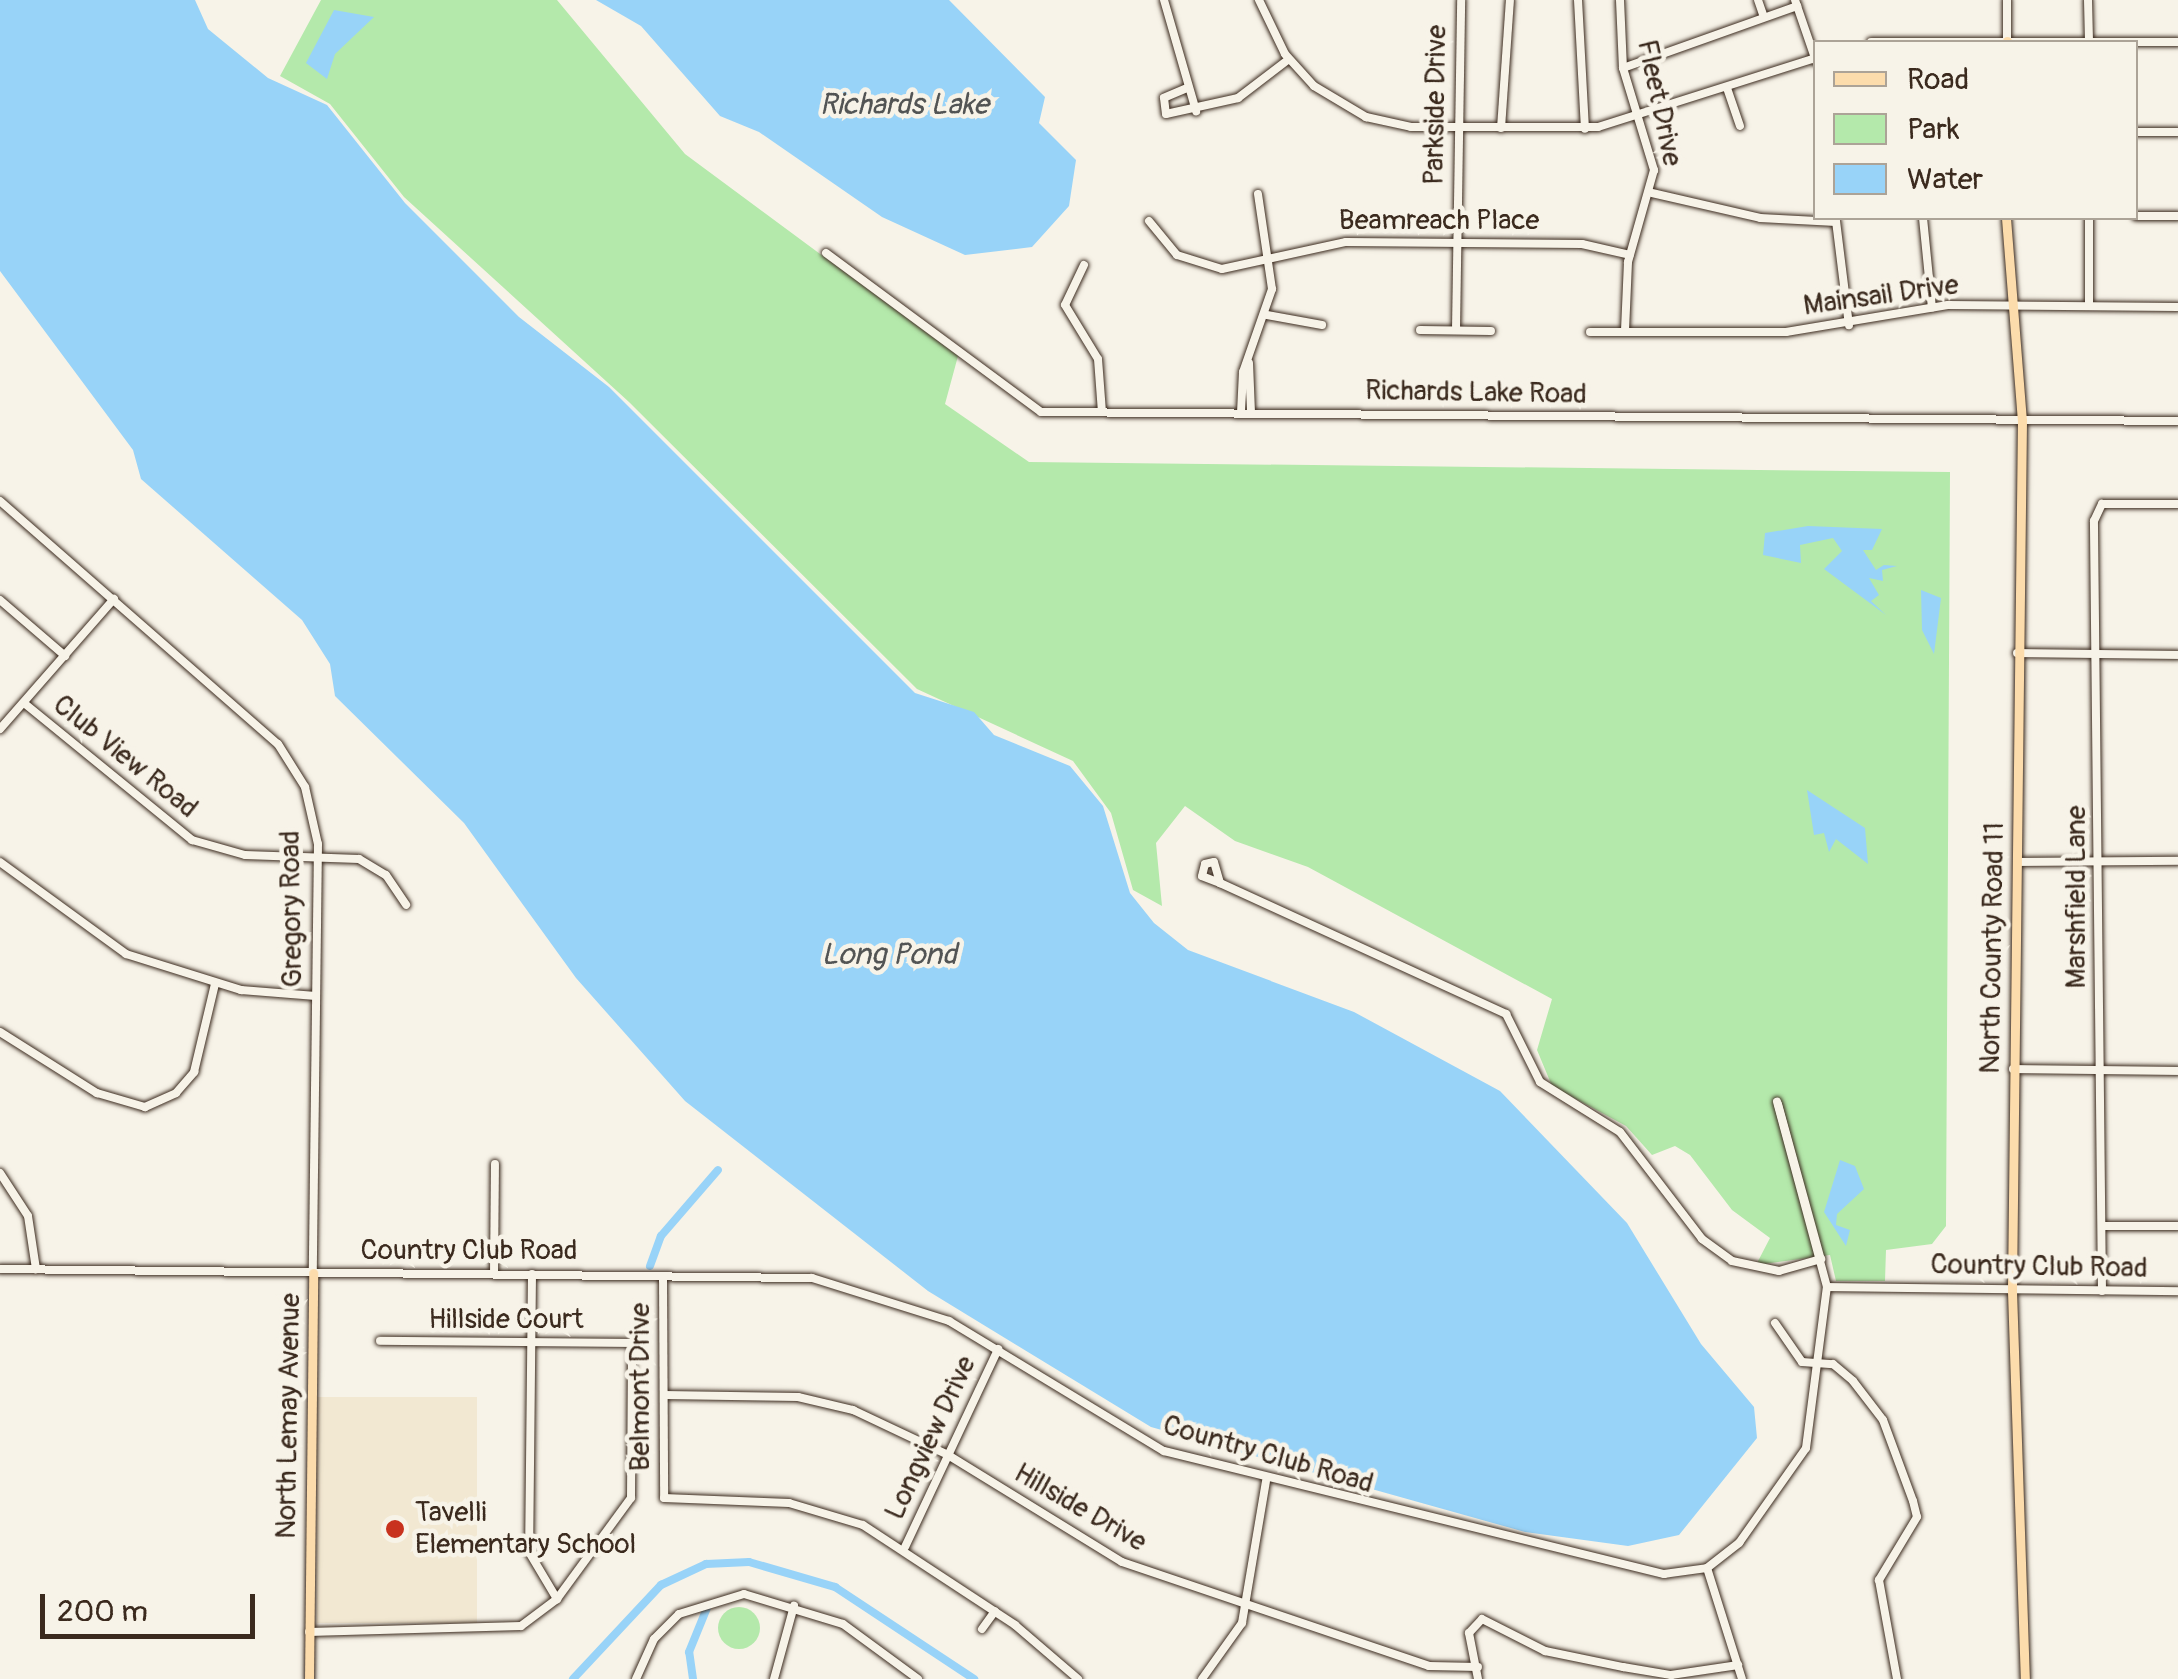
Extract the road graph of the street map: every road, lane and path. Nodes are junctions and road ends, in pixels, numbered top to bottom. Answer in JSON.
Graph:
{"nodes":[{"id":1,"x":1164,"y":0,"type":"edge"},
{"id":2,"x":1259,"y":0,"type":"edge"},
{"id":3,"x":1461,"y":0,"type":"edge"},
{"id":4,"x":1510,"y":0,"type":"edge"},
{"id":5,"x":1578,"y":0,"type":"edge"},
{"id":6,"x":1620,"y":0,"type":"edge"},
{"id":7,"x":1758,"y":0,"type":"edge"},
{"id":8,"x":2008,"y":0,"type":"edge"},
{"id":9,"x":2088,"y":0,"type":"edge"},
{"id":10,"x":1796,"y":3,"type":"edge"},
{"id":11,"x":1764,"y":18,"type":"junction"},
{"id":12,"x":2006,"y":40,"type":"edge"},
{"id":13,"x":2088,"y":40,"type":"edge"},
{"id":14,"x":2138,"y":42,"type":"edge"},
{"id":15,"x":2178,"y":42,"type":"edge"},
{"id":16,"x":1813,"y":53,"type":"edge"},
{"id":17,"x":1289,"y":59,"type":"junction"},
{"id":18,"x":1813,"y":60,"type":"edge"},
{"id":19,"x":1623,"y":68,"type":"junction"},
{"id":20,"x":1187,"y":88,"type":"junction"},
{"id":21,"x":1727,"y":88,"type":"junction"},
{"id":22,"x":1196,"y":110,"type":"junction"},
{"id":23,"x":1639,"y":118,"type":"junction"},
{"id":24,"x":1740,"y":126,"type":"dead end"},
{"id":25,"x":1458,"y":128,"type":"junction"},
{"id":26,"x":1501,"y":128,"type":"junction"},
{"id":27,"x":1585,"y":128,"type":"junction"},
{"id":28,"x":2138,"y":132,"type":"edge"},
{"id":29,"x":2178,"y":132,"type":"edge"},
{"id":30,"x":1652,"y":193,"type":"junction"},
{"id":31,"x":1258,"y":194,"type":"dead end"},
{"id":32,"x":2138,"y":216,"type":"edge"},
{"id":33,"x":2178,"y":216,"type":"edge"},
{"id":34,"x":1813,"y":219,"type":"edge"},
{"id":35,"x":1836,"y":220,"type":"edge"},
{"id":36,"x":1923,"y":220,"type":"edge"},
{"id":37,"x":2006,"y":220,"type":"edge"},
{"id":38,"x":2089,"y":220,"type":"edge"},
{"id":39,"x":1149,"y":221,"type":"dead end"},
{"id":40,"x":1456,"y":242,"type":"junction"},
{"id":41,"x":826,"y":253,"type":"dead end"},
{"id":42,"x":1630,"y":255,"type":"junction"},
{"id":43,"x":1268,"y":259,"type":"junction"},
{"id":44,"x":1084,"y":264,"type":"dead end"},
{"id":45,"x":2089,"y":304,"type":"junction"},
{"id":46,"x":2015,"y":305,"type":"junction"},
{"id":47,"x":2178,"y":307,"type":"edge"},
{"id":48,"x":1932,"y":308,"type":"junction"},
{"id":49,"x":1267,"y":315,"type":"junction"},
{"id":50,"x":1322,"y":324,"type":"dead end"},
{"id":51,"x":1848,"y":325,"type":"junction"},
{"id":52,"x":1420,"y":330,"type":"dead end"},
{"id":53,"x":1456,"y":330,"type":"junction"},
{"id":54,"x":1491,"y":330,"type":"dead end"},
{"id":55,"x":1590,"y":332,"type":"dead end"},
{"id":56,"x":1625,"y":332,"type":"junction"},
{"id":57,"x":1102,"y":412,"type":"junction"},
{"id":58,"x":1246,"y":413,"type":"junction"},
{"id":59,"x":2022,"y":420,"type":"junction"},
{"id":60,"x":2178,"y":420,"type":"edge"},
{"id":61,"x":0,"y":501,"type":"edge"},
{"id":62,"x":2178,"y":504,"type":"edge"},
{"id":63,"x":114,"y":599,"type":"junction"},
{"id":64,"x":0,"y":600,"type":"edge"},
{"id":65,"x":2017,"y":653,"type":"junction"},
{"id":66,"x":2096,"y":654,"type":"junction"},
{"id":67,"x":2178,"y":654,"type":"edge"},
{"id":68,"x":65,"y":656,"type":"junction"},
{"id":69,"x":24,"y":703,"type":"junction"},
{"id":70,"x":0,"y":729,"type":"edge"},
{"id":71,"x":318,"y":856,"type":"junction"},
{"id":72,"x":2178,"y":861,"type":"edge"},
{"id":73,"x":2018,"y":862,"type":"junction"},
{"id":74,"x":2100,"y":862,"type":"junction"},
{"id":75,"x":1,"y":866,"type":"edge"},
{"id":76,"x":1220,"y":883,"type":"dead end"},
{"id":77,"x":406,"y":906,"type":"dead end"},
{"id":78,"x":215,"y":984,"type":"junction"},
{"id":79,"x":316,"y":996,"type":"junction"},
{"id":80,"x":0,"y":1032,"type":"edge"},
{"id":81,"x":2014,"y":1070,"type":"junction"},
{"id":82,"x":2178,"y":1071,"type":"edge"},
{"id":83,"x":2099,"y":1072,"type":"junction"},
{"id":84,"x":1778,"y":1103,"type":"dead end"},
{"id":85,"x":495,"y":1164,"type":"dead end"},
{"id":86,"x":0,"y":1173,"type":"edge"},
{"id":87,"x":2102,"y":1226,"type":"junction"},
{"id":88,"x":2178,"y":1226,"type":"edge"},
{"id":89,"x":1820,"y":1258,"type":"junction"},
{"id":90,"x":0,"y":1268,"type":"edge"},
{"id":91,"x":36,"y":1269,"type":"junction"},
{"id":92,"x":313,"y":1273,"type":"junction"},
{"id":93,"x":494,"y":1274,"type":"junction"},
{"id":94,"x":532,"y":1274,"type":"junction"},
{"id":95,"x":663,"y":1276,"type":"junction"},
{"id":96,"x":1827,"y":1287,"type":"junction"},
{"id":97,"x":2012,"y":1290,"type":"junction"},
{"id":98,"x":2102,"y":1291,"type":"junction"},
{"id":99,"x":2178,"y":1292,"type":"edge"},
{"id":100,"x":1774,"y":1323,"type":"dead end"},
{"id":101,"x":380,"y":1341,"type":"dead end"},
{"id":102,"x":532,"y":1342,"type":"junction"},
{"id":103,"x":998,"y":1348,"type":"junction"},
{"id":104,"x":1819,"y":1364,"type":"junction"},
{"id":105,"x":664,"y":1395,"type":"junction"},
{"id":106,"x":948,"y":1455,"type":"junction"},
{"id":107,"x":1266,"y":1481,"type":"junction"},
{"id":108,"x":905,"y":1547,"type":"junction"},
{"id":109,"x":1707,"y":1568,"type":"junction"},
{"id":110,"x":557,"y":1599,"type":"junction"},
{"id":111,"x":794,"y":1606,"type":"junction"},
{"id":112,"x":1247,"y":1606,"type":"junction"},
{"id":113,"x":995,"y":1611,"type":"junction"},
{"id":114,"x":982,"y":1629,"type":"dead end"},
{"id":115,"x":309,"y":1632,"type":"junction"},
{"id":116,"x":1738,"y":1665,"type":"junction"},
{"id":117,"x":1478,"y":1667,"type":"junction"},
{"id":118,"x":1208,"y":1677,"type":"edge"},
{"id":119,"x":309,"y":1679,"type":"edge"},
{"id":120,"x":636,"y":1679,"type":"edge"},
{"id":121,"x":774,"y":1679,"type":"edge"},
{"id":122,"x":918,"y":1679,"type":"edge"},
{"id":123,"x":1078,"y":1679,"type":"edge"},
{"id":124,"x":1478,"y":1679,"type":"edge"},
{"id":125,"x":1742,"y":1679,"type":"edge"},
{"id":126,"x":1897,"y":1679,"type":"edge"},
{"id":127,"x":2025,"y":1679,"type":"edge"}],
"edges":[{"from":1,"to":20,"type":"street"},
{"from":2,"to":17,"type":"street"},
{"from":3,"to":25,"type":"street","name":"Parkside Drive"},
{"from":4,"to":26,"type":"street"},
{"from":5,"to":27,"type":"street"},
{"from":6,"to":19,"type":"street","name":"Fleet Drive"},
{"from":7,"to":11,"type":"street"},
{"from":8,"to":12,"type":"street"},
{"from":9,"to":13,"type":"street"},
{"from":10,"to":11,"type":"street"},
{"from":10,"to":16,"type":"street"},
{"from":11,"to":19,"type":"street"},
{"from":14,"to":15,"type":"street"},
{"from":17,"to":22,"type":"street"},
{"from":17,"to":25,"type":"street"},
{"from":18,"to":21,"type":"street"},
{"from":19,"to":23,"type":"street","name":"Fleet Drive"},
{"from":20,"to":22,"type":"street"},
{"from":20,"to":22,"type":"street"},
{"from":21,"to":23,"type":"street"},
{"from":21,"to":24,"type":"street"},
{"from":23,"to":27,"type":"street"},
{"from":23,"to":30,"type":"street","name":"Fleet Drive"},
{"from":25,"to":26,"type":"street"},
{"from":25,"to":40,"type":"street","name":"Parkside Drive"},
{"from":26,"to":27,"type":"street"},
{"from":28,"to":29,"type":"street"},
{"from":30,"to":34,"type":"street"},
{"from":30,"to":42,"type":"street","name":"Fleet Drive"},
{"from":31,"to":43,"type":"street"},
{"from":32,"to":33,"type":"street"},
{"from":35,"to":51,"type":"street"},
{"from":36,"to":48,"type":"street"},
{"from":37,"to":46,"type":"main road","name":"North County Road 11"},
{"from":38,"to":45,"type":"street"},
{"from":39,"to":43,"type":"street","name":"Beamreach Place"},
{"from":40,"to":42,"type":"street","name":"Beamreach Place"},
{"from":40,"to":43,"type":"street","name":"Beamreach Place"},
{"from":40,"to":53,"type":"street","name":"Parkside Drive"},
{"from":41,"to":57,"type":"street","name":"Richards Lake Road"},
{"from":42,"to":56,"type":"street","name":"Fleet Drive"},
{"from":43,"to":49,"type":"street"},
{"from":44,"to":57,"type":"street"},
{"from":45,"to":46,"type":"street","name":"Mainsail Drive"},
{"from":45,"to":47,"type":"street","name":"Mainsail Drive"},
{"from":46,"to":48,"type":"street","name":"Mainsail Drive"},
{"from":46,"to":59,"type":"main road","name":"North County Road 11"},
{"from":48,"to":51,"type":"street","name":"Mainsail Drive"},
{"from":49,"to":50,"type":"street"},
{"from":49,"to":58,"type":"street"},
{"from":51,"to":56,"type":"street","name":"Mainsail Drive"},
{"from":52,"to":53,"type":"street"},
{"from":53,"to":54,"type":"street"},
{"from":55,"to":56,"type":"street","name":"Mainsail Drive"},
{"from":57,"to":58,"type":"street","name":"Richards Lake Road"},
{"from":58,"to":59,"type":"street","name":"Richards Lake Road"},
{"from":59,"to":60,"type":"street","name":"Richards Lake Road"},
{"from":59,"to":65,"type":"main road","name":"North County Road 11"},
{"from":61,"to":63,"type":"street","name":"Gregory Road"},
{"from":62,"to":66,"type":"street","name":"Marshfield Lane"},
{"from":63,"to":68,"type":"street"},
{"from":63,"to":71,"type":"street","name":"Gregory Road"},
{"from":64,"to":68,"type":"street"},
{"from":65,"to":66,"type":"street"},
{"from":65,"to":73,"type":"main road","name":"North County Road 11"},
{"from":66,"to":67,"type":"street"},
{"from":66,"to":74,"type":"street","name":"Marshfield Lane"},
{"from":68,"to":69,"type":"street"},
{"from":69,"to":70,"type":"street"},
{"from":69,"to":71,"type":"street","name":"Club View Road"},
{"from":71,"to":77,"type":"street","name":"Club View Road"},
{"from":71,"to":79,"type":"street","name":"Gregory Road"},
{"from":72,"to":74,"type":"street"},
{"from":73,"to":74,"type":"street"},
{"from":73,"to":81,"type":"main road","name":"North County Road 11"},
{"from":74,"to":83,"type":"street","name":"Marshfield Lane"},
{"from":75,"to":78,"type":"street"},
{"from":76,"to":89,"type":"street"},
{"from":78,"to":79,"type":"street"},
{"from":78,"to":80,"type":"street"},
{"from":79,"to":92,"type":"street","name":"Gregory Road"},
{"from":81,"to":83,"type":"street"},
{"from":81,"to":97,"type":"main road","name":"North County Road 11"},
{"from":82,"to":83,"type":"street"},
{"from":83,"to":87,"type":"street","name":"Marshfield Lane"},
{"from":84,"to":89,"type":"street"},
{"from":85,"to":93,"type":"street"},
{"from":86,"to":91,"type":"street"},
{"from":87,"to":88,"type":"street"},
{"from":87,"to":98,"type":"street","name":"Marshfield Lane"},
{"from":89,"to":96,"type":"street"},
{"from":90,"to":91,"type":"street","name":"Country Club Road"},
{"from":91,"to":92,"type":"street","name":"Country Club Road"},
{"from":92,"to":93,"type":"street","name":"Country Club Road"},
{"from":92,"to":115,"type":"main road","name":"North Lemay Avenue"},
{"from":93,"to":94,"type":"street","name":"Country Club Road"},
{"from":94,"to":95,"type":"street","name":"Country Club Road"},
{"from":94,"to":102,"type":"street"},
{"from":95,"to":103,"type":"street","name":"Country Club Road"},
{"from":95,"to":105,"type":"street","name":"Belmont Drive"},
{"from":96,"to":97,"type":"street","name":"Country Club Road"},
{"from":96,"to":104,"type":"street"},
{"from":97,"to":98,"type":"street","name":"Country Club Road"},
{"from":97,"to":127,"type":"main road","name":"North County Road 11"},
{"from":98,"to":99,"type":"street","name":"Country Club Road"},
{"from":100,"to":104,"type":"street"},
{"from":101,"to":102,"type":"street","name":"Hillside Court"},
{"from":102,"to":110,"type":"street"},
{"from":102,"to":110,"type":"street","name":"Hillside Court"},
{"from":103,"to":106,"type":"street","name":"Longview Drive"},
{"from":103,"to":107,"type":"street","name":"Country Club Road"},
{"from":104,"to":109,"type":"street"},
{"from":104,"to":126,"type":"street"},
{"from":105,"to":106,"type":"street","name":"Hillside Drive"},
{"from":105,"to":108,"type":"street","name":"Belmont Drive"},
{"from":106,"to":108,"type":"street","name":"Longview Drive"},
{"from":106,"to":112,"type":"street","name":"Hillside Drive"},
{"from":107,"to":109,"type":"street","name":"Country Club Road"},
{"from":107,"to":112,"type":"street"},
{"from":108,"to":113,"type":"street"},
{"from":109,"to":116,"type":"street"},
{"from":110,"to":115,"type":"street"},
{"from":111,"to":120,"type":"street"},
{"from":111,"to":121,"type":"street"},
{"from":111,"to":122,"type":"street"},
{"from":112,"to":117,"type":"street","name":"Hillside Drive"},
{"from":112,"to":118,"type":"street"},
{"from":113,"to":114,"type":"street"},
{"from":113,"to":123,"type":"street"},
{"from":115,"to":119,"type":"main road","name":"North Lemay Avenue"},
{"from":116,"to":117,"type":"street"},
{"from":116,"to":125,"type":"street"},
{"from":117,"to":124,"type":"street"}]}
